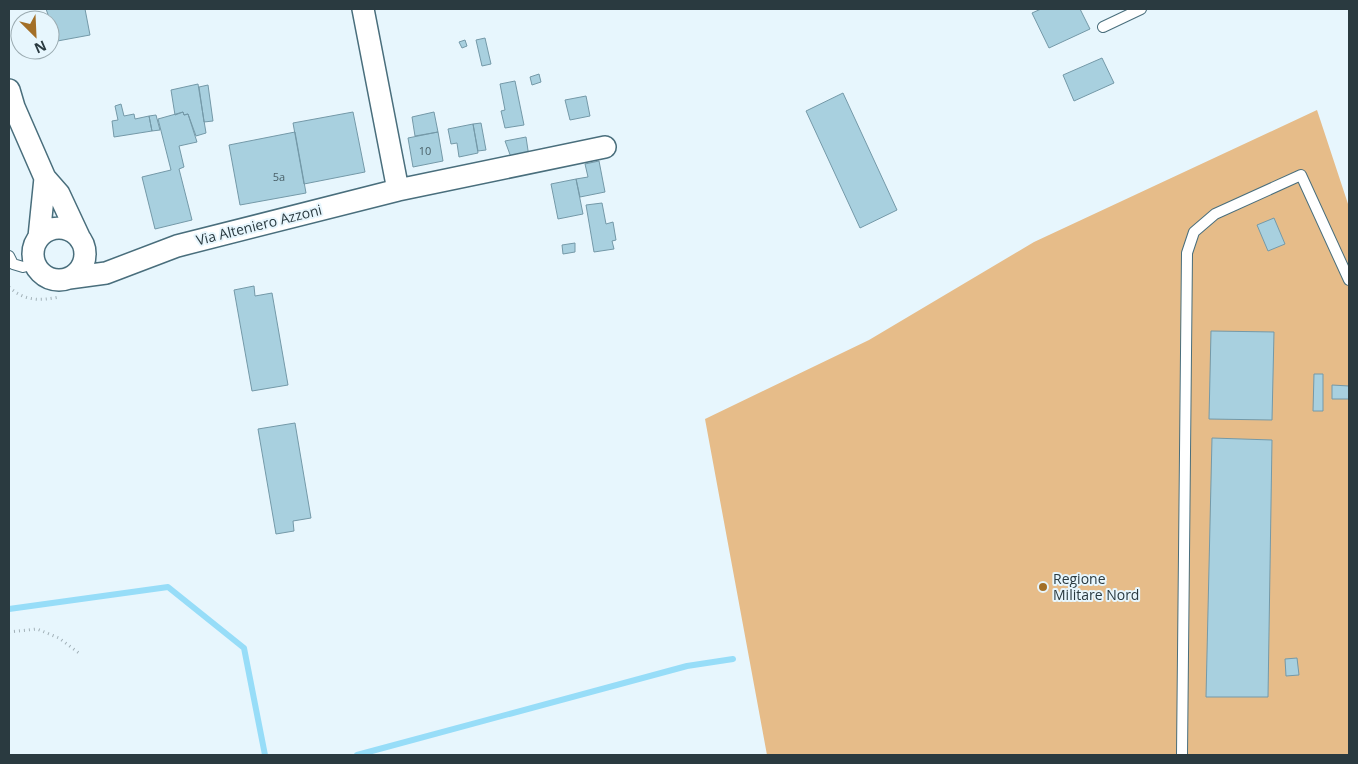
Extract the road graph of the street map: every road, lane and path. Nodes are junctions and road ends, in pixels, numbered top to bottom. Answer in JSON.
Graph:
{"nodes":[{"id":1,"x":363,"y":9,"type":"edge"},
{"id":2,"x":1141,"y":9,"type":"edge"},
{"id":3,"x":1103,"y":27,"type":"dead end"},
{"id":4,"x":9,"y":90,"type":"edge"},
{"id":5,"x":605,"y":147,"type":"dead end"},
{"id":6,"x":45,"y":178,"type":"junction"},
{"id":7,"x":398,"y":190,"type":"junction"},
{"id":8,"x":39,"y":237,"type":"junction"},
{"id":9,"x":82,"y":243,"type":"junction"},
{"id":10,"x":9,"y":256,"type":"edge"},
{"id":11,"x":35,"y":264,"type":"junction"},
{"id":12,"x":121,"y":267,"type":"junction"},
{"id":13,"x":69,"y":278,"type":"junction"},
{"id":14,"x":1349,"y":280,"type":"edge"},
{"id":15,"x":9,"y":632,"type":"edge"},
{"id":16,"x":79,"y":653,"type":"dead end"},
{"id":17,"x":1182,"y":755,"type":"edge"}],
"edges":[{"from":1,"to":7,"type":"street"},
{"from":2,"to":3,"type":"lane"},
{"from":4,"to":6,"type":"street"},
{"from":5,"to":7,"type":"street","name":"Via Alteniero Azzoni"},
{"from":6,"to":8,"type":"street"},
{"from":6,"to":9,"type":"street"},
{"from":7,"to":12,"type":"street","name":"Via Alteniero Azzoni"},
{"from":8,"to":9,"type":"street"},
{"from":8,"to":11,"type":"street"},
{"from":9,"to":12,"type":"street"},
{"from":9,"to":13,"type":"street"},
{"from":10,"to":11,"type":"lane"},
{"from":11,"to":13,"type":"street"},
{"from":12,"to":13,"type":"street","name":"Via Alteniero Azzoni"},
{"from":14,"to":17,"type":"lane"},
{"from":15,"to":16,"type":"path"}]}
